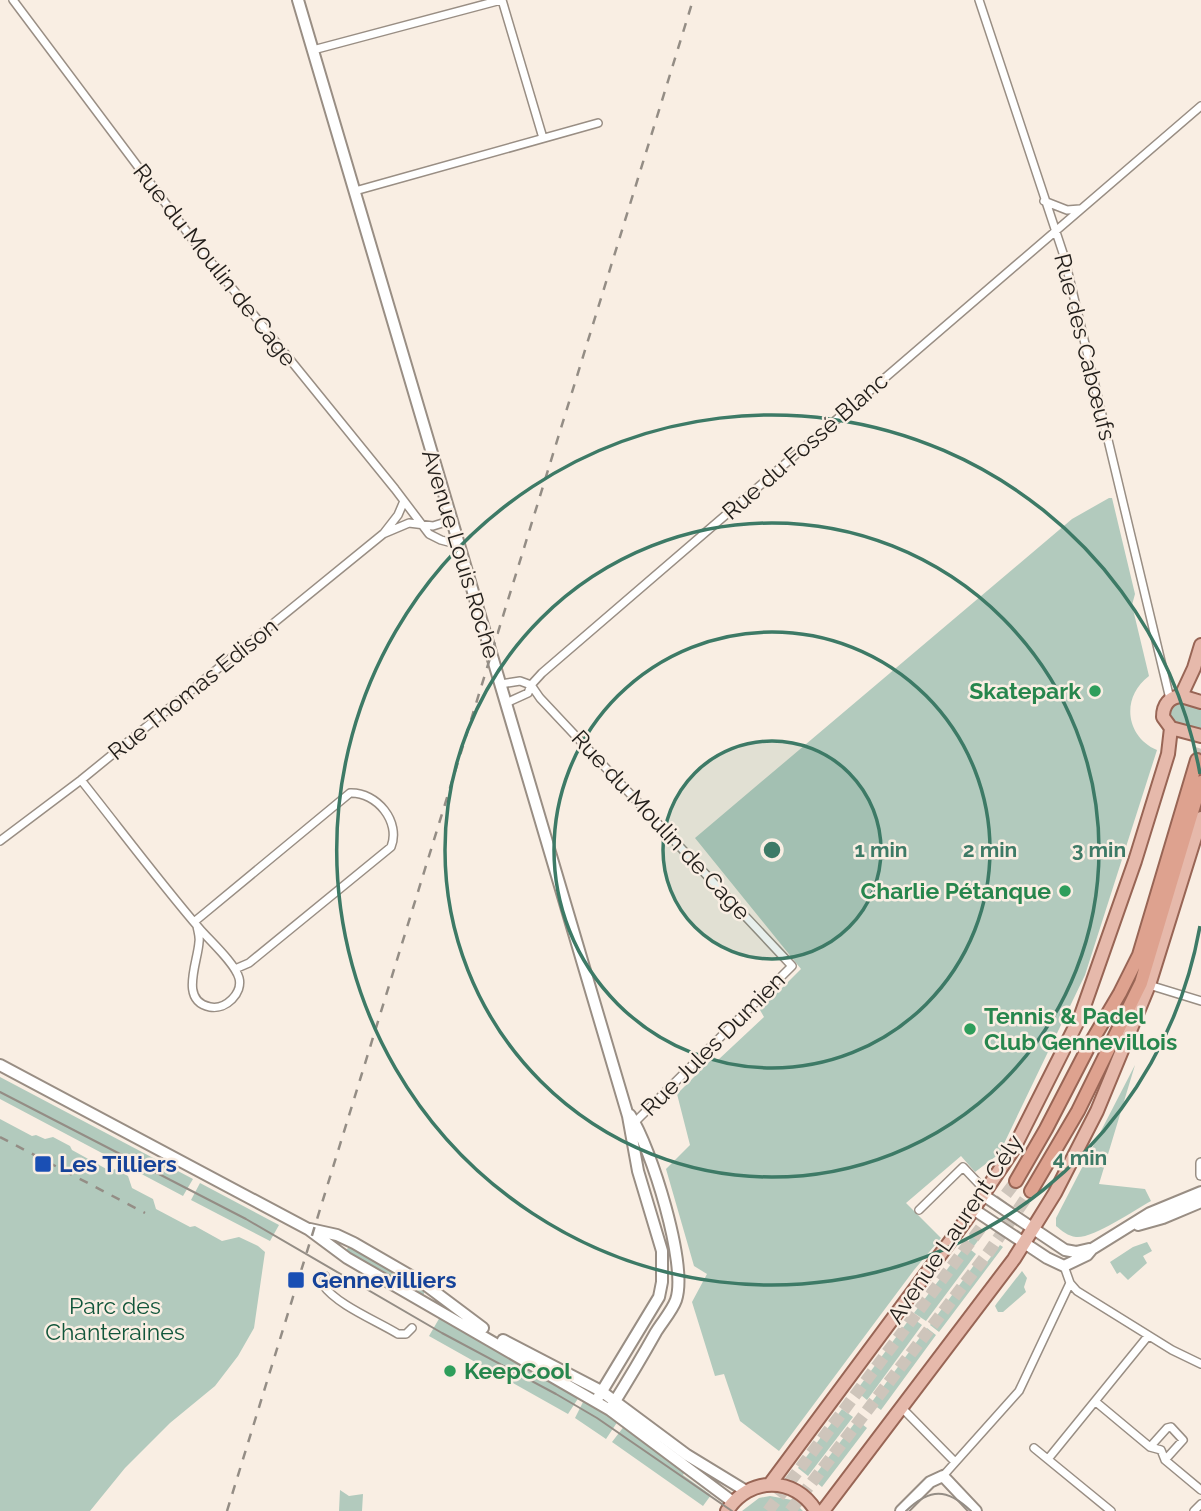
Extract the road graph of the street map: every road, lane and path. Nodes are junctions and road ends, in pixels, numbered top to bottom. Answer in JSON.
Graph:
{"nodes":[{"id":1,"x":13,"y":0,"type":"edge"},
{"id":2,"x":298,"y":0,"type":"edge"},
{"id":3,"x":501,"y":0,"type":"edge"},
{"id":4,"x":979,"y":0,"type":"edge"},
{"id":5,"x":313,"y":50,"type":"junction"},
{"id":6,"x":1201,"y":106,"type":"edge"},
{"id":7,"x":597,"y":123,"type":"dead end"},
{"id":8,"x":543,"y":138,"type":"junction"},
{"id":9,"x":355,"y":191,"type":"junction"},
{"id":10,"x":1044,"y":201,"type":"junction"},
{"id":11,"x":1081,"y":209,"type":"junction"},
{"id":12,"x":1056,"y":232,"type":"junction"},
{"id":13,"x":404,"y":501,"type":"junction"},
{"id":14,"x":452,"y":520,"type":"junction"},
{"id":15,"x":422,"y":524,"type":"junction"},
{"id":16,"x":383,"y":534,"type":"junction"},
{"id":17,"x":460,"y":545,"type":"junction"},
{"id":18,"x":1201,"y":645,"type":"edge"},
{"id":19,"x":501,"y":684,"type":"junction"},
{"id":20,"x":531,"y":685,"type":"junction"},
{"id":21,"x":1175,"y":698,"type":"junction"},
{"id":22,"x":1201,"y":702,"type":"edge"},
{"id":23,"x":506,"y":703,"type":"junction"},
{"id":24,"x":1171,"y":728,"type":"junction"},
{"id":25,"x":1201,"y":736,"type":"edge"},
{"id":26,"x":1197,"y":760,"type":"dead end"},
{"id":27,"x":81,"y":780,"type":"junction"},
{"id":28,"x":1201,"y":782,"type":"edge"},
{"id":29,"x":1201,"y":819,"type":"edge"},
{"id":30,"x":0,"y":841,"type":"edge"},
{"id":31,"x":196,"y":924,"type":"junction"},
{"id":32,"x":792,"y":965,"type":"joint"},
{"id":33,"x":235,"y":970,"type":"junction"},
{"id":34,"x":1149,"y":985,"type":"junction"},
{"id":35,"x":1201,"y":1001,"type":"edge"},
{"id":36,"x":0,"y":1065,"type":"edge"},
{"id":37,"x":625,"y":1107,"type":"junction"},
{"id":38,"x":635,"y":1122,"type":"junction"},
{"id":39,"x":1201,"y":1163,"type":"edge"},
{"id":40,"x":1201,"y":1175,"type":"edge"},
{"id":41,"x":1016,"y":1181,"type":"tunnel mouth"},
{"id":42,"x":1031,"y":1191,"type":"tunnel mouth"},
{"id":43,"x":1201,"y":1192,"type":"edge"},
{"id":44,"x":983,"y":1195,"type":"junction"},
{"id":45,"x":1201,"y":1202,"type":"edge"},
{"id":46,"x":973,"y":1209,"type":"junction"},
{"id":47,"x":919,"y":1210,"type":"dead end"},
{"id":48,"x":1131,"y":1225,"type":"junction"},
{"id":49,"x":308,"y":1228,"type":"junction"},
{"id":50,"x":1034,"y":1229,"type":"junction"},
{"id":51,"x":343,"y":1238,"type":"junction"},
{"id":52,"x":1025,"y":1244,"type":"junction"},
{"id":53,"x":1092,"y":1249,"type":"junction"},
{"id":54,"x":337,"y":1250,"type":"junction"},
{"id":55,"x":1076,"y":1252,"type":"junction"},
{"id":56,"x":1064,"y":1266,"type":"junction"},
{"id":57,"x":325,"y":1276,"type":"dead end"},
{"id":58,"x":1070,"y":1283,"type":"junction"},
{"id":59,"x":436,"y":1292,"type":"junction"},
{"id":60,"x":428,"y":1304,"type":"junction"},
{"id":61,"x":412,"y":1328,"type":"dead end"},
{"id":62,"x":1148,"y":1336,"type":"junction"},
{"id":63,"x":1201,"y":1364,"type":"edge"},
{"id":64,"x":599,"y":1396,"type":"junction"},
{"id":65,"x":1096,"y":1402,"type":"junction"},
{"id":66,"x":613,"y":1405,"type":"junction"},
{"id":67,"x":901,"y":1407,"type":"junction"},
{"id":68,"x":1150,"y":1447,"type":"junction"},
{"id":69,"x":1034,"y":1448,"type":"dead end"},
{"id":70,"x":1048,"y":1460,"type":"junction"},
{"id":71,"x":1165,"y":1460,"type":"junction"},
{"id":72,"x":955,"y":1462,"type":"junction"},
{"id":73,"x":943,"y":1476,"type":"junction"},
{"id":74,"x":770,"y":1484,"type":"junction"},
{"id":75,"x":1201,"y":1490,"type":"edge"},
{"id":76,"x":746,"y":1491,"type":"junction"},
{"id":77,"x":1201,"y":1504,"type":"edge"},
{"id":78,"x":730,"y":1506,"type":"edge"},
{"id":79,"x":816,"y":1511,"type":"edge"},
{"id":80,"x":824,"y":1511,"type":"edge"},
{"id":81,"x":901,"y":1511,"type":"edge"},
{"id":82,"x":972,"y":1511,"type":"edge"},
{"id":83,"x":1111,"y":1511,"type":"edge"},
{"id":84,"x":1194,"y":1511,"type":"edge"}],
"edges":[{"from":1,"to":13,"type":"street","name":"Rue du Moulin de Cage"},
{"from":2,"to":5,"type":"main road","name":"Avenue Louis Roche"},
{"from":3,"to":5,"type":"street"},
{"from":3,"to":8,"type":"street"},
{"from":4,"to":10,"type":"street","name":"Rue des Cabœufs"},
{"from":5,"to":9,"type":"main road","name":"Avenue Louis Roche"},
{"from":6,"to":11,"type":"street","name":"Rue du Fossé Blanc"},
{"from":7,"to":8,"type":"street"},
{"from":8,"to":9,"type":"street"},
{"from":9,"to":14,"type":"main road","name":"Avenue Louis Roche"},
{"from":10,"to":11,"type":"street"},
{"from":10,"to":12,"type":"street","name":"Rue des Cabœufs"},
{"from":11,"to":12,"type":"street","name":"Rue du Fossé Blanc"},
{"from":12,"to":20,"type":"street","name":"Rue du Fossé Blanc"},
{"from":12,"to":21,"type":"street","name":"Rue des Cabœufs"},
{"from":13,"to":15,"type":"street","name":"Rue du Moulin de Cage"},
{"from":13,"to":16,"type":"street","name":"Rue Thomas Edison"},
{"from":14,"to":15,"type":"street"},
{"from":14,"to":17,"type":"main road","name":"Avenue Louis Roche"},
{"from":15,"to":16,"type":"street","name":"Rue Thomas Edison"},
{"from":15,"to":17,"type":"street","name":"Rue du Moulin de Cage"},
{"from":16,"to":27,"type":"street","name":"Rue Thomas Edison"},
{"from":17,"to":19,"type":"main road","name":"Avenue Louis Roche"},
{"from":18,"to":21,"type":"main road","name":"Avenue Laurent Cély"},
{"from":19,"to":20,"type":"street"},
{"from":19,"to":23,"type":"main road","name":"Avenue Louis Roche"},
{"from":20,"to":23,"type":"street","name":"Rue du Fossé Blanc"},
{"from":20,"to":32,"type":"street","name":"Rue du Moulin de Cage"},
{"from":21,"to":22,"type":"main road"},
{"from":21,"to":24,"type":"main road","name":"Avenue Laurent Cély"},
{"from":23,"to":37,"type":"main road","name":"Avenue Louis Roche"},
{"from":24,"to":25,"type":"main road"},
{"from":24,"to":44,"type":"main road","name":"Avenue Laurent Cély"},
{"from":26,"to":41,"type":"highway"},
{"from":27,"to":30,"type":"street","name":"Rue Thomas Edison"},
{"from":27,"to":31,"type":"street"},
{"from":28,"to":42,"type":"highway"},
{"from":29,"to":34,"type":"main road"},
{"from":31,"to":33,"type":"street"},
{"from":31,"to":33,"type":"street"},
{"from":31,"to":33,"type":"street"},
{"from":32,"to":38,"type":"street","name":"Rue Jules Dumien"},
{"from":34,"to":35,"type":"street"},
{"from":34,"to":50,"type":"main road"},
{"from":36,"to":49,"type":"main road"},
{"from":37,"to":38,"type":"main road","name":"Avenue Louis Roche"},
{"from":37,"to":64,"type":"main road","name":"Avenue Louis Roche"},
{"from":38,"to":66,"type":"main road","name":"Avenue Louis Roche"},
{"from":39,"to":40,"type":"street"},
{"from":43,"to":48,"type":"main road"},
{"from":44,"to":46,"type":"main road","name":"Avenue Laurent Cély"},
{"from":44,"to":47,"type":"street"},
{"from":44,"to":50,"type":"main road"},
{"from":45,"to":48,"type":"main road"},
{"from":46,"to":52,"type":"main road"},
{"from":46,"to":74,"type":"main road","name":"Avenue Laurent Cély"},
{"from":48,"to":53,"type":"main road"},
{"from":49,"to":51,"type":"main road"},
{"from":49,"to":54,"type":"main road"},
{"from":50,"to":52,"type":"main road"},
{"from":50,"to":55,"type":"main road"},
{"from":51,"to":54,"type":"main road"},
{"from":51,"to":59,"type":"main road"},
{"from":52,"to":56,"type":"main road"},
{"from":52,"to":67,"type":"main road"},
{"from":53,"to":55,"type":"main road"},
{"from":53,"to":56,"type":"main road"},
{"from":54,"to":60,"type":"main road"},
{"from":55,"to":56,"type":"main road"},
{"from":56,"to":58,"type":"street"},
{"from":57,"to":61,"type":"street"},
{"from":58,"to":62,"type":"street"},
{"from":58,"to":72,"type":"street"},
{"from":59,"to":60,"type":"main road"},
{"from":59,"to":64,"type":"main road"},
{"from":60,"to":64,"type":"main road"},
{"from":62,"to":63,"type":"street"},
{"from":62,"to":65,"type":"street"},
{"from":64,"to":66,"type":"main road"},
{"from":65,"to":68,"type":"street"},
{"from":65,"to":70,"type":"street"},
{"from":66,"to":76,"type":"main road"},
{"from":66,"to":78,"type":"main road"},
{"from":67,"to":72,"type":"street"},
{"from":67,"to":80,"type":"main road"},
{"from":68,"to":71,"type":"street"},
{"from":68,"to":71,"type":"street"},
{"from":69,"to":70,"type":"street"},
{"from":70,"to":83,"type":"street"},
{"from":71,"to":75,"type":"street"},
{"from":72,"to":73,"type":"street"},
{"from":73,"to":81,"type":"main road"},
{"from":73,"to":82,"type":"main road"},
{"from":74,"to":76,"type":"main road"},
{"from":74,"to":79,"type":"main road"},
{"from":76,"to":78,"type":"main road"},
{"from":77,"to":84,"type":"street"}]}
